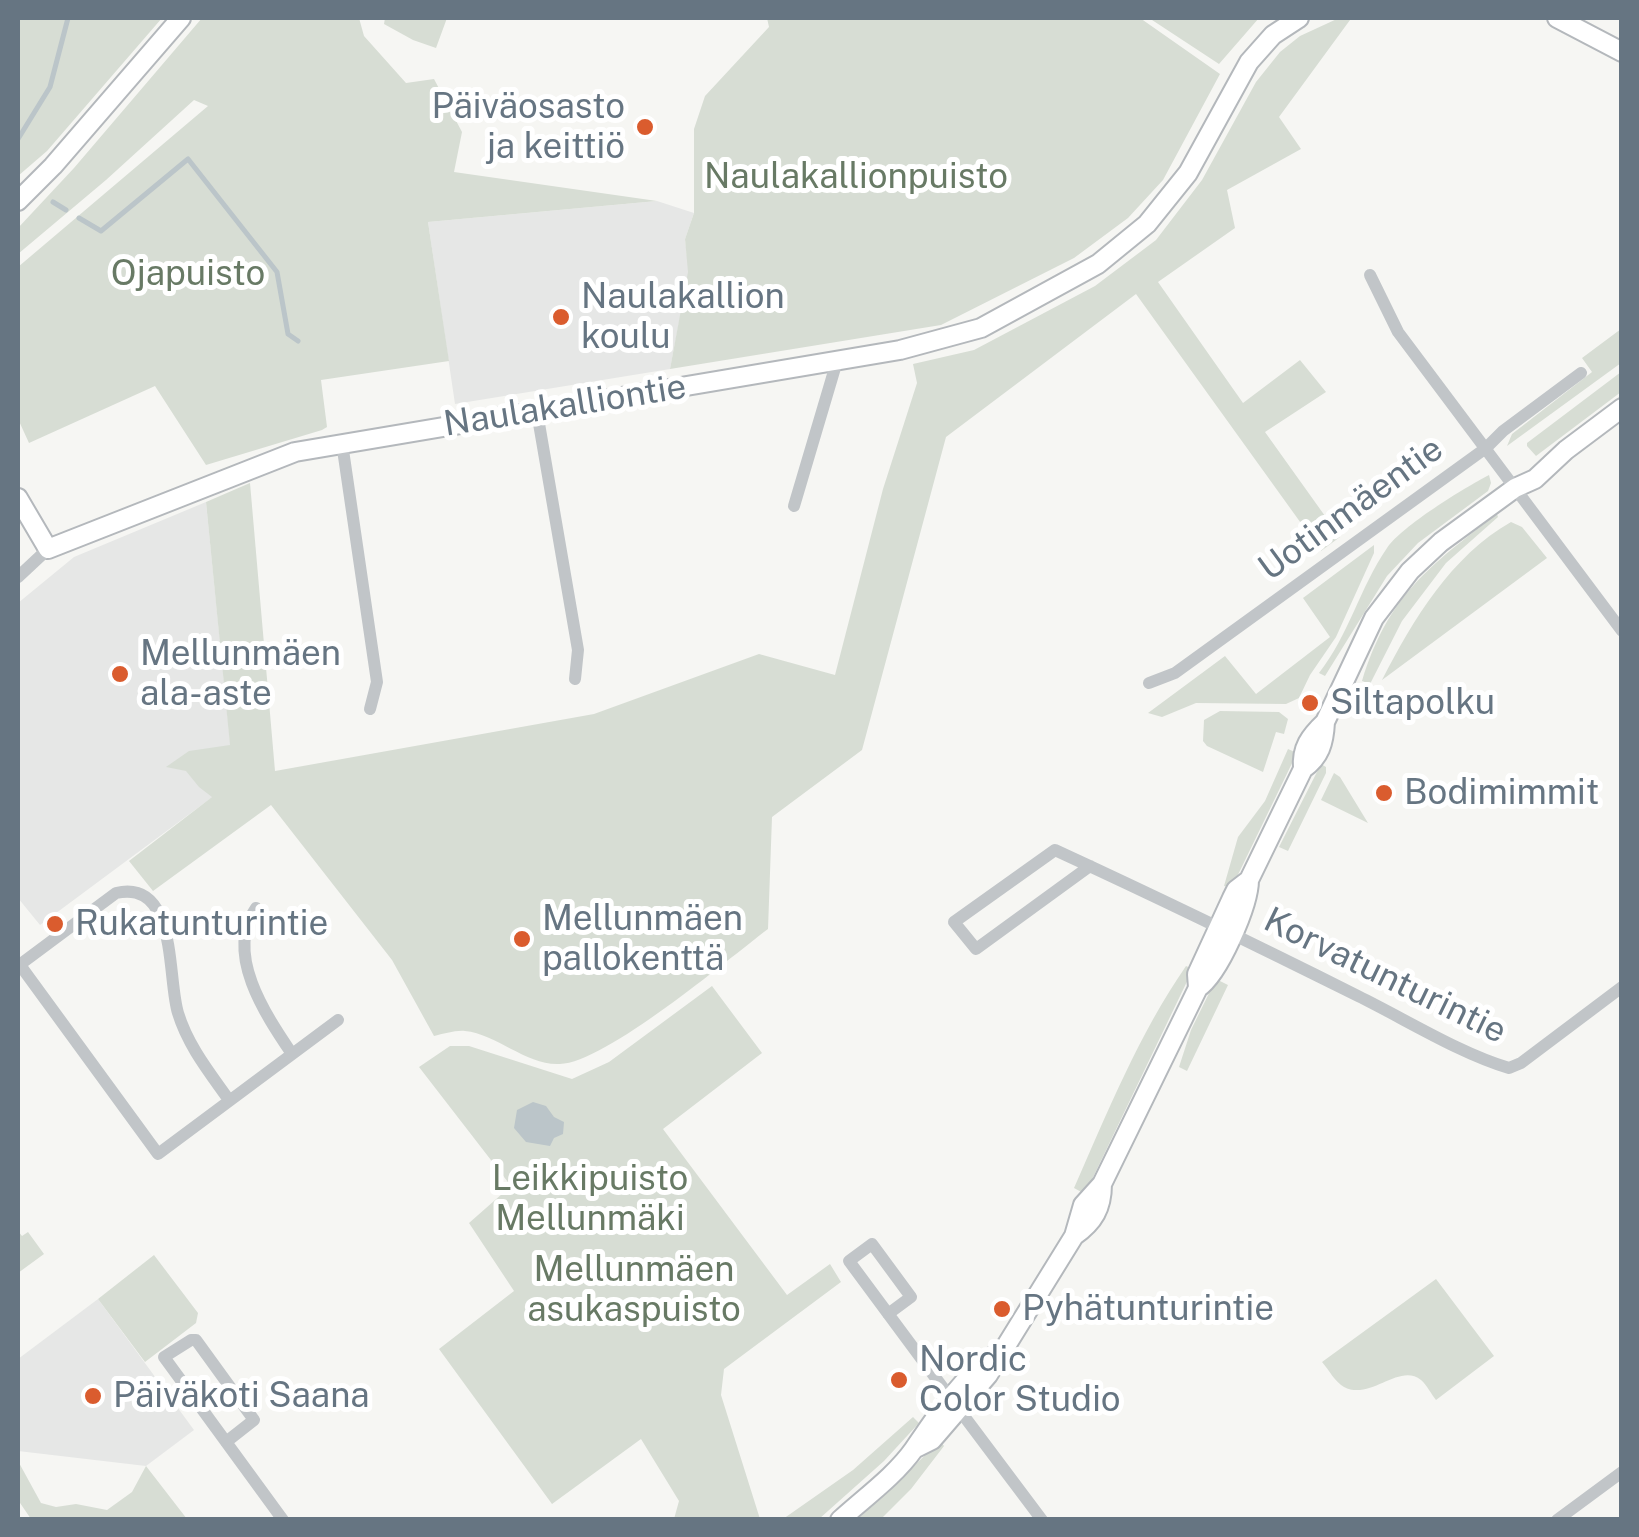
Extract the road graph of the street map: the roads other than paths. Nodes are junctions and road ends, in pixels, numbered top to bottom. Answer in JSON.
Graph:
{"nodes":[{"id":1,"x":181,"y":18,"type":"edge"},
{"id":2,"x":1557,"y":18,"type":"edge"},
{"id":3,"x":1293,"y":19,"type":"edge"},
{"id":4,"x":1622,"y":52,"type":"edge"},
{"id":5,"x":18,"y":200,"type":"edge"},
{"id":6,"x":1370,"y":274,"type":"dead end"},
{"id":7,"x":837,"y":361,"type":"junction"},
{"id":8,"x":1581,"y":373,"type":"dead end"},
{"id":9,"x":1622,"y":408,"type":"edge"},
{"id":10,"x":537,"y":412,"type":"junction"},
{"id":11,"x":342,"y":443,"type":"junction"},
{"id":12,"x":1486,"y":448,"type":"junction"},
{"id":13,"x":1515,"y":488,"type":"junction"},
{"id":14,"x":18,"y":498,"type":"edge"},
{"id":15,"x":794,"y":506,"type":"dead end"},
{"id":16,"x":48,"y":549,"type":"junction"},
{"id":17,"x":18,"y":577,"type":"edge"},
{"id":18,"x":1622,"y":631,"type":"edge"},
{"id":19,"x":575,"y":679,"type":"dead end"},
{"id":20,"x":1148,"y":683,"type":"dead end"},
{"id":21,"x":370,"y":709,"type":"dead end"},
{"id":22,"x":1090,"y":866,"type":"junction"},
{"id":23,"x":256,"y":908,"type":"dead end"},
{"id":24,"x":1224,"y":932,"type":"junction"},
{"id":25,"x":19,"y":965,"type":"edge"},
{"id":26,"x":1622,"y":986,"type":"edge"},
{"id":27,"x":338,"y":1020,"type":"dead end"},
{"id":28,"x":292,"y":1054,"type":"junction"},
{"id":29,"x":229,"y":1100,"type":"junction"},
{"id":30,"x":888,"y":1314,"type":"junction"},
{"id":31,"x":956,"y":1405,"type":"junction"},
{"id":32,"x":226,"y":1442,"type":"junction"},
{"id":33,"x":1622,"y":1472,"type":"edge"},
{"id":34,"x":283,"y":1520,"type":"edge"},
{"id":35,"x":840,"y":1520,"type":"edge"},
{"id":36,"x":1042,"y":1520,"type":"edge"},
{"id":37,"x":1557,"y":1520,"type":"edge"}],
"edges":[{"from":1,"to":5,"type":"main road"},
{"from":2,"to":4,"type":"main road"},
{"from":3,"to":7,"type":"main road","name":"Naulakalliontie"},
{"from":6,"to":12,"type":"street"},
{"from":7,"to":10,"type":"main road","name":"Naulakalliontie"},
{"from":7,"to":15,"type":"street"},
{"from":8,"to":12,"type":"street","name":"Uotinmäentie"},
{"from":9,"to":13,"type":"main road"},
{"from":10,"to":11,"type":"main road","name":"Naulakalliontie"},
{"from":10,"to":19,"type":"street"},
{"from":11,"to":16,"type":"main road","name":"Naulakalliontie"},
{"from":11,"to":21,"type":"street"},
{"from":12,"to":13,"type":"street"},
{"from":12,"to":20,"type":"street","name":"Uotinmäentie"},
{"from":13,"to":18,"type":"street"},
{"from":13,"to":24,"type":"main road"},
{"from":14,"to":16,"type":"main road"},
{"from":16,"to":17,"type":"street","name":"Naulakalliontie"},
{"from":22,"to":22,"type":"street"},
{"from":22,"to":24,"type":"street"},
{"from":23,"to":28,"type":"street"},
{"from":24,"to":26,"type":"street","name":"Korvatunturintie"},
{"from":24,"to":31,"type":"main road"},
{"from":25,"to":29,"type":"street"},
{"from":25,"to":29,"type":"street"},
{"from":27,"to":28,"type":"street"},
{"from":28,"to":29,"type":"street"},
{"from":30,"to":30,"type":"street"},
{"from":30,"to":31,"type":"street"},
{"from":31,"to":35,"type":"main road"},
{"from":31,"to":36,"type":"street"},
{"from":32,"to":32,"type":"street"},
{"from":32,"to":34,"type":"street"},
{"from":33,"to":37,"type":"street"}]}
